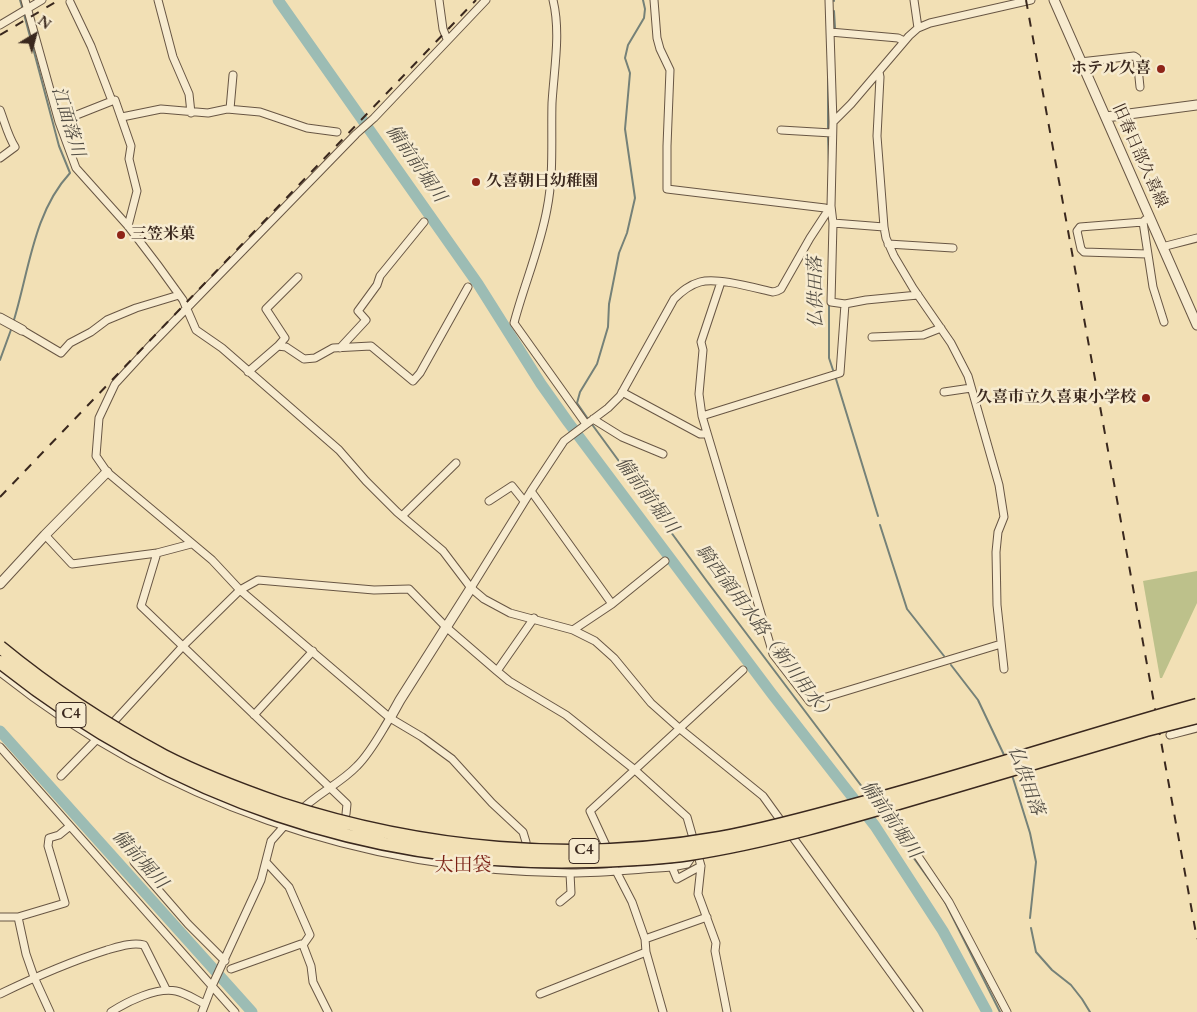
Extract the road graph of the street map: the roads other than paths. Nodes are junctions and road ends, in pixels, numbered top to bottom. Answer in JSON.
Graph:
{"nodes":[{"id":1,"x":25,"y":0,"type":"edge"},
{"id":2,"x":42,"y":0,"type":"edge"},
{"id":3,"x":158,"y":0,"type":"edge"},
{"id":4,"x":439,"y":0,"type":"edge"},
{"id":5,"x":486,"y":0,"type":"edge"},
{"id":6,"x":553,"y":0,"type":"edge"},
{"id":7,"x":654,"y":0,"type":"edge"},
{"id":8,"x":830,"y":0,"type":"edge"},
{"id":9,"x":914,"y":0,"type":"edge"},
{"id":10,"x":1030,"y":0,"type":"edge"},
{"id":11,"x":1054,"y":0,"type":"edge"},
{"id":12,"x":70,"y":2,"type":"dead end"},
{"id":13,"x":28,"y":9,"type":"junction"},
{"id":14,"x":0,"y":25,"type":"edge"},
{"id":15,"x":918,"y":28,"type":"junction"},
{"id":16,"x":830,"y":32,"type":"junction"},
{"id":17,"x":447,"y":39,"type":"junction"},
{"id":18,"x":904,"y":41,"type":"junction"},
{"id":19,"x":1080,"y":62,"type":"junction"},
{"id":20,"x":879,"y":72,"type":"junction"},
{"id":21,"x":232,"y":75,"type":"dead end"},
{"id":22,"x":1140,"y":87,"type":"dead end"},
{"id":23,"x":112,"y":101,"type":"junction"},
{"id":24,"x":1197,"y":105,"type":"edge"},
{"id":25,"x":230,"y":109,"type":"junction"},
{"id":26,"x":0,"y":110,"type":"edge"},
{"id":27,"x":192,"y":112,"type":"junction"},
{"id":28,"x":122,"y":117,"type":"junction"},
{"id":29,"x":1106,"y":117,"type":"junction"},
{"id":30,"x":59,"y":122,"type":"junction"},
{"id":31,"x":832,"y":122,"type":"junction"},
{"id":32,"x":781,"y":130,"type":"dead end"},
{"id":33,"x":336,"y":132,"type":"dead end"},
{"id":34,"x":832,"y":133,"type":"junction"},
{"id":35,"x":0,"y":158,"type":"edge"},
{"id":36,"x":830,"y":208,"type":"junction"},
{"id":37,"x":1146,"y":220,"type":"junction"},
{"id":38,"x":424,"y":222,"type":"dead end"},
{"id":39,"x":833,"y":223,"type":"junction"},
{"id":40,"x":128,"y":226,"type":"junction"},
{"id":41,"x":884,"y":228,"type":"junction"},
{"id":42,"x":1197,"y":238,"type":"edge"},
{"id":43,"x":888,"y":244,"type":"junction"},
{"id":44,"x":1162,"y":247,"type":"junction"},
{"id":45,"x":953,"y":248,"type":"dead end"},
{"id":46,"x":1147,"y":254,"type":"junction"},
{"id":47,"x":298,"y":276,"type":"dead end"},
{"id":48,"x":721,"y":282,"type":"junction"},
{"id":49,"x":468,"y":287,"type":"dead end"},
{"id":50,"x":179,"y":295,"type":"junction"},
{"id":51,"x":918,"y":295,"type":"junction"},
{"id":52,"x":845,"y":304,"type":"junction"},
{"id":53,"x":186,"y":309,"type":"junction"},
{"id":54,"x":0,"y":318,"type":"edge"},
{"id":55,"x":1164,"y":322,"type":"dead end"},
{"id":56,"x":1197,"y":324,"type":"edge"},
{"id":57,"x":16,"y":326,"type":"joint"},
{"id":58,"x":941,"y":328,"type":"junction"},
{"id":59,"x":872,"y":337,"type":"dead end"},
{"id":60,"x":278,"y":346,"type":"junction"},
{"id":61,"x":340,"y":348,"type":"junction"},
{"id":62,"x":248,"y":372,"type":"junction"},
{"id":63,"x":971,"y":388,"type":"junction"},
{"id":64,"x":622,"y":392,"type":"junction"},
{"id":65,"x":944,"y":392,"type":"dead end"},
{"id":66,"x":702,"y":416,"type":"junction"},
{"id":67,"x":593,"y":419,"type":"junction"},
{"id":68,"x":586,"y":424,"type":"junction"},
{"id":69,"x":707,"y":434,"type":"junction"},
{"id":70,"x":663,"y":454,"type":"dead end"},
{"id":71,"x":456,"y":463,"type":"dead end"},
{"id":72,"x":107,"y":472,"type":"junction"},
{"id":73,"x":531,"y":491,"type":"junction"},
{"id":74,"x":489,"y":501,"type":"dead end"},
{"id":75,"x":524,"y":501,"type":"junction"},
{"id":76,"x":402,"y":516,"type":"junction"},
{"id":77,"x":45,"y":535,"type":"junction"},
{"id":78,"x":191,"y":544,"type":"junction"},
{"id":79,"x":156,"y":553,"type":"junction"},
{"id":80,"x":665,"y":561,"type":"dead end"},
{"id":81,"x":0,"y":584,"type":"edge"},
{"id":82,"x":471,"y":588,"type":"junction"},
{"id":83,"x":240,"y":590,"type":"junction"},
{"id":84,"x":612,"y":604,"type":"junction"},
{"id":85,"x":534,"y":618,"type":"junction"},
{"id":86,"x":446,"y":627,"type":"junction"},
{"id":87,"x":573,"y":630,"type":"junction"},
{"id":88,"x":1001,"y":644,"type":"junction"},
{"id":89,"x":183,"y":646,"type":"junction"},
{"id":90,"x":0,"y":647,"type":"edge"},
{"id":91,"x":313,"y":650,"type":"junction"},
{"id":92,"x":0,"y":662,"type":"edge"},
{"id":93,"x":1004,"y":669,"type":"dead end"},
{"id":94,"x":743,"y":670,"type":"dead end"},
{"id":95,"x":497,"y":671,"type":"junction"},
{"id":96,"x":0,"y":672,"type":"edge"},
{"id":97,"x":1197,"y":705,"type":"edge"},
{"id":98,"x":254,"y":715,"type":"junction"},
{"id":99,"x":1197,"y":717,"type":"edge"},
{"id":100,"x":390,"y":718,"type":"junction"},
{"id":101,"x":679,"y":728,"type":"junction"},
{"id":102,"x":1197,"y":728,"type":"edge"},
{"id":103,"x":1170,"y":735,"type":"dead end"},
{"id":104,"x":96,"y":740,"type":"junction"},
{"id":105,"x":0,"y":747,"type":"edge"},
{"id":106,"x":187,"y":761,"type":"dead end"},
{"id":107,"x":635,"y":770,"type":"junction"},
{"id":108,"x":62,"y":776,"type":"dead end"},
{"id":109,"x":160,"y":776,"type":"junction"},
{"id":110,"x":329,"y":788,"type":"junction"},
{"id":111,"x":346,"y":814,"type":"dead end"},
{"id":112,"x":380,"y":824,"type":"dead end"},
{"id":113,"x":70,"y":826,"type":"junction"},
{"id":114,"x":284,"y":826,"type":"junction"},
{"id":115,"x":902,"y":834,"type":"dead end"},
{"id":116,"x":526,"y":842,"type":"dead end"},
{"id":117,"x":542,"y":843,"type":"dead end"},
{"id":118,"x":375,"y":851,"type":"junction"},
{"id":119,"x":697,"y":851,"type":"junction"},
{"id":120,"x":134,"y":862,"type":"dead end"},
{"id":121,"x":266,"y":862,"type":"junction"},
{"id":122,"x":672,"y":866,"type":"junction"},
{"id":123,"x":701,"y":866,"type":"junction"},
{"id":124,"x":616,"y":871,"type":"junction"},
{"id":125,"x":568,"y":873,"type":"junction"},
{"id":126,"x":560,"y":902,"type":"dead end"},
{"id":127,"x":18,"y":917,"type":"junction"},
{"id":128,"x":707,"y":917,"type":"junction"},
{"id":129,"x":0,"y":918,"type":"edge"},
{"id":130,"x":645,"y":939,"type":"junction"},
{"id":131,"x":304,"y":945,"type":"junction"},
{"id":132,"x":646,"y":952,"type":"junction"},
{"id":133,"x":225,"y":961,"type":"junction"},
{"id":134,"x":231,"y":969,"type":"dead end"},
{"id":135,"x":34,"y":977,"type":"junction"},
{"id":136,"x":212,"y":986,"type":"junction"},
{"id":137,"x":166,"y":989,"type":"junction"},
{"id":138,"x":0,"y":994,"type":"edge"},
{"id":139,"x":540,"y":994,"type":"dead end"},
{"id":140,"x":204,"y":1008,"type":"edge"},
{"id":141,"x":50,"y":1012,"type":"edge"},
{"id":142,"x":111,"y":1012,"type":"edge"},
{"id":143,"x":235,"y":1012,"type":"edge"},
{"id":144,"x":328,"y":1012,"type":"edge"},
{"id":145,"x":662,"y":1012,"type":"edge"},
{"id":146,"x":727,"y":1012,"type":"edge"},
{"id":147,"x":919,"y":1012,"type":"edge"},
{"id":148,"x":1007,"y":1012,"type":"edge"}],
"edges":[{"from":1,"to":13,"type":"street"},
{"from":2,"to":13,"type":"street"},
{"from":3,"to":27,"type":"street"},
{"from":4,"to":17,"type":"street"},
{"from":5,"to":17,"type":"street"},
{"from":6,"to":68,"type":"street"},
{"from":7,"to":36,"type":"street"},
{"from":8,"to":16,"type":"street"},
{"from":9,"to":15,"type":"street"},
{"from":10,"to":15,"type":"street"},
{"from":11,"to":19,"type":"street","name":"旧春日部久喜線"},
{"from":12,"to":23,"type":"street"},
{"from":13,"to":14,"type":"street"},
{"from":13,"to":30,"type":"street"},
{"from":15,"to":18,"type":"street"},
{"from":16,"to":18,"type":"street"},
{"from":16,"to":31,"type":"street"},
{"from":17,"to":53,"type":"street"},
{"from":18,"to":20,"type":"street"},
{"from":19,"to":22,"type":"street"},
{"from":19,"to":29,"type":"street","name":"旧春日部久喜線"},
{"from":20,"to":31,"type":"street"},
{"from":20,"to":41,"type":"street"},
{"from":21,"to":25,"type":"street"},
{"from":23,"to":28,"type":"street"},
{"from":23,"to":30,"type":"street"},
{"from":24,"to":29,"type":"street"},
{"from":25,"to":27,"type":"street"},
{"from":25,"to":33,"type":"street"},
{"from":26,"to":35,"type":"street"},
{"from":27,"to":28,"type":"street"},
{"from":28,"to":40,"type":"street"},
{"from":29,"to":37,"type":"street","name":"旧春日部久喜線"},
{"from":30,"to":40,"type":"street"},
{"from":31,"to":34,"type":"street"},
{"from":32,"to":34,"type":"street"},
{"from":34,"to":36,"type":"street"},
{"from":36,"to":39,"type":"street"},
{"from":36,"to":48,"type":"street"},
{"from":37,"to":44,"type":"street","name":"旧春日部久喜線"},
{"from":37,"to":46,"type":"street"},
{"from":37,"to":46,"type":"street"},
{"from":38,"to":61,"type":"street"},
{"from":39,"to":41,"type":"street"},
{"from":39,"to":52,"type":"street"},
{"from":40,"to":50,"type":"street"},
{"from":41,"to":43,"type":"street"},
{"from":42,"to":44,"type":"street"},
{"from":43,"to":45,"type":"street"},
{"from":43,"to":51,"type":"street"},
{"from":44,"to":56,"type":"street","name":"旧春日部久喜線"},
{"from":46,"to":55,"type":"street"},
{"from":47,"to":60,"type":"street"},
{"from":48,"to":64,"type":"street"},
{"from":48,"to":66,"type":"street"},
{"from":49,"to":61,"type":"street"},
{"from":50,"to":53,"type":"street"},
{"from":50,"to":57,"type":"street"},
{"from":51,"to":52,"type":"street"},
{"from":51,"to":58,"type":"street"},
{"from":52,"to":66,"type":"street"},
{"from":53,"to":62,"type":"street"},
{"from":53,"to":72,"type":"street"},
{"from":54,"to":57,"type":"street"},
{"from":58,"to":59,"type":"street"},
{"from":58,"to":63,"type":"street"},
{"from":60,"to":61,"type":"street"},
{"from":60,"to":62,"type":"street"},
{"from":62,"to":76,"type":"street"},
{"from":63,"to":65,"type":"street"},
{"from":63,"to":88,"type":"street"},
{"from":64,"to":67,"type":"street"},
{"from":64,"to":69,"type":"street"},
{"from":66,"to":69,"type":"street"},
{"from":67,"to":68,"type":"street"},
{"from":67,"to":70,"type":"street"},
{"from":68,"to":73,"type":"street"},
{"from":69,"to":88,"type":"street"},
{"from":71,"to":76,"type":"street"},
{"from":72,"to":77,"type":"street"},
{"from":72,"to":78,"type":"street"},
{"from":73,"to":75,"type":"street"},
{"from":73,"to":84,"type":"street"},
{"from":74,"to":75,"type":"street"},
{"from":75,"to":82,"type":"street"},
{"from":76,"to":82,"type":"street"},
{"from":77,"to":79,"type":"street"},
{"from":77,"to":81,"type":"street"},
{"from":78,"to":79,"type":"street"},
{"from":78,"to":83,"type":"street"},
{"from":79,"to":89,"type":"street"},
{"from":80,"to":84,"type":"street"},
{"from":82,"to":85,"type":"street"},
{"from":82,"to":86,"type":"street"},
{"from":83,"to":86,"type":"street"},
{"from":83,"to":89,"type":"street"},
{"from":83,"to":91,"type":"street"},
{"from":84,"to":87,"type":"street"},
{"from":85,"to":87,"type":"street"},
{"from":85,"to":95,"type":"street"},
{"from":86,"to":95,"type":"street"},
{"from":86,"to":100,"type":"street"},
{"from":87,"to":101,"type":"street"},
{"from":88,"to":93,"type":"street"},
{"from":89,"to":98,"type":"street"},
{"from":89,"to":104,"type":"street"},
{"from":90,"to":97,"type":"highway","number":"C4","bridge":true},
{"from":91,"to":98,"type":"street"},
{"from":91,"to":100,"type":"street"},
{"from":92,"to":99,"type":"highway","number":"C4","bridge":true},
{"from":94,"to":101,"type":"street"},
{"from":95,"to":107,"type":"street"},
{"from":96,"to":104,"type":"street"},
{"from":98,"to":110,"type":"street"},
{"from":100,"to":110,"type":"street"},
{"from":100,"to":116,"type":"street"},
{"from":101,"to":107,"type":"street"},
{"from":101,"to":147,"type":"street"},
{"from":102,"to":103,"type":"street"},
{"from":104,"to":108,"type":"street"},
{"from":104,"to":109,"type":"street"},
{"from":105,"to":113,"type":"street"},
{"from":106,"to":109,"type":"street"},
{"from":107,"to":119,"type":"street"},
{"from":107,"to":124,"type":"street"},
{"from":109,"to":114,"type":"street"},
{"from":110,"to":111,"type":"street"},
{"from":110,"to":114,"type":"street"},
{"from":112,"to":118,"type":"street"},
{"from":113,"to":127,"type":"street"},
{"from":113,"to":136,"type":"street"},
{"from":114,"to":118,"type":"street"},
{"from":114,"to":121,"type":"street"},
{"from":115,"to":148,"type":"street"},
{"from":117,"to":125,"type":"street"},
{"from":118,"to":125,"type":"street"},
{"from":119,"to":122,"type":"street"},
{"from":119,"to":123,"type":"street"},
{"from":120,"to":133,"type":"street"},
{"from":121,"to":131,"type":"street"},
{"from":121,"to":133,"type":"street"},
{"from":122,"to":123,"type":"street"},
{"from":122,"to":124,"type":"street"},
{"from":123,"to":128,"type":"street"},
{"from":124,"to":125,"type":"street"},
{"from":124,"to":130,"type":"street"},
{"from":125,"to":126,"type":"street"},
{"from":127,"to":129,"type":"street"},
{"from":127,"to":135,"type":"street"},
{"from":128,"to":130,"type":"street"},
{"from":128,"to":146,"type":"street"},
{"from":130,"to":132,"type":"street"},
{"from":131,"to":134,"type":"street"},
{"from":131,"to":144,"type":"street"},
{"from":132,"to":139,"type":"street"},
{"from":132,"to":145,"type":"street"},
{"from":133,"to":136,"type":"street"},
{"from":135,"to":137,"type":"street"},
{"from":135,"to":138,"type":"street"},
{"from":135,"to":141,"type":"street"},
{"from":136,"to":140,"type":"street"},
{"from":136,"to":143,"type":"street"},
{"from":137,"to":140,"type":"street"},
{"from":137,"to":142,"type":"street"}]}
